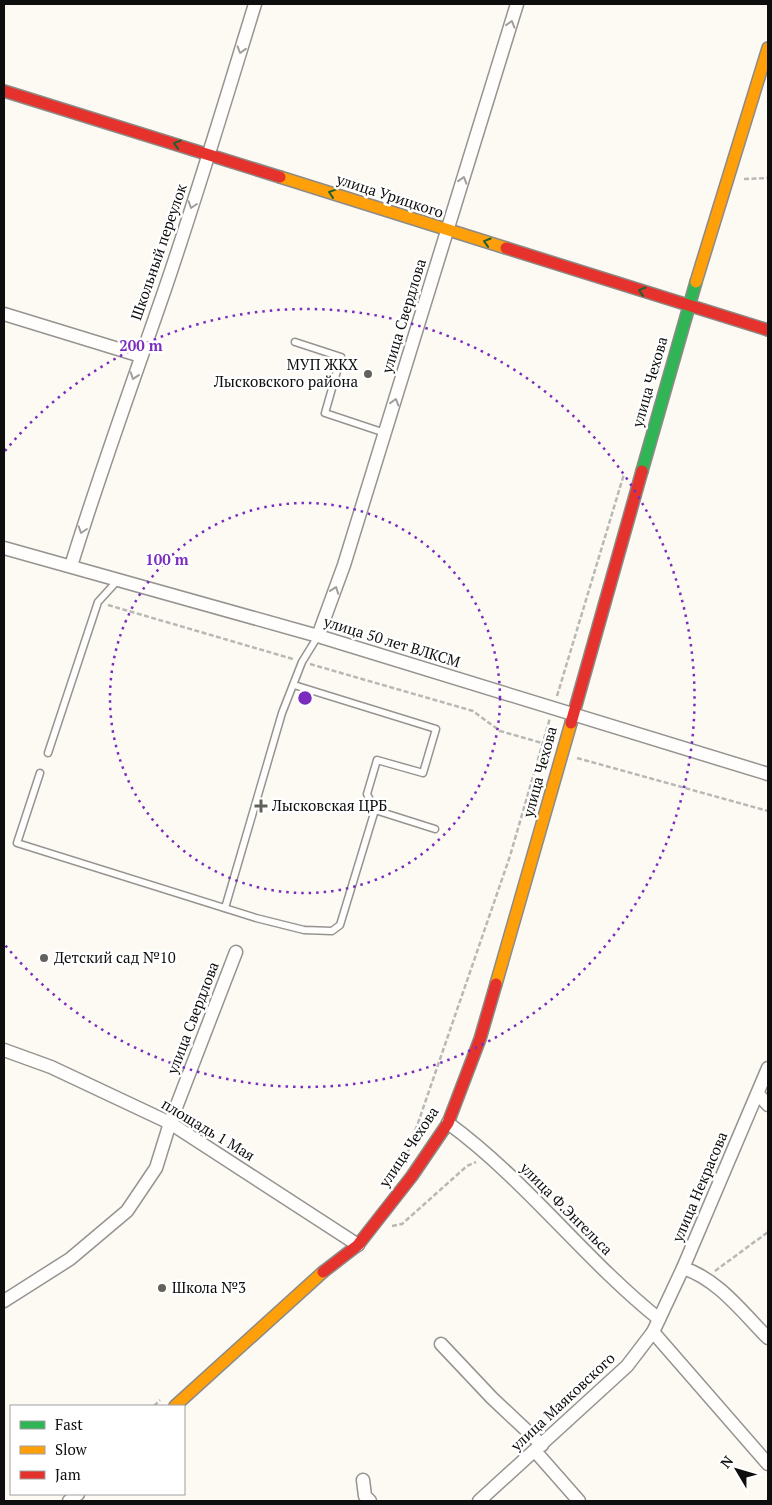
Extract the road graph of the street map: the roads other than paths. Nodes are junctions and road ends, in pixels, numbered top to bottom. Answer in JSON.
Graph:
{"nodes":[{"id":1,"x":255,"y":4,"type":"edge"},
{"id":2,"x":517,"y":4,"type":"edge"},
{"id":3,"x":768,"y":48,"type":"edge"},
{"id":4,"x":4,"y":90,"type":"edge"},
{"id":5,"x":209,"y":154,"type":"junction"},
{"id":6,"x":448,"y":230,"type":"junction"},
{"id":7,"x":689,"y":305,"type":"junction"},
{"id":8,"x":4,"y":314,"type":"edge"},
{"id":9,"x":768,"y":330,"type":"edge"},
{"id":10,"x":295,"y":342,"type":"dead end"},
{"id":11,"x":141,"y":356,"type":"junction"},
{"id":12,"x":385,"y":433,"type":"junction"},
{"id":13,"x":4,"y":548,"type":"edge"},
{"id":14,"x":71,"y":566,"type":"junction"},
{"id":15,"x":119,"y":579,"type":"junction"},
{"id":16,"x":318,"y":636,"type":"junction"},
{"id":17,"x":294,"y":685,"type":"junction"},
{"id":18,"x":572,"y":715,"type":"junction"},
{"id":19,"x":48,"y":753,"type":"dead end"},
{"id":20,"x":40,"y":773,"type":"dead end"},
{"id":21,"x":768,"y":774,"type":"edge"},
{"id":22,"x":375,"y":810,"type":"junction"},
{"id":23,"x":435,"y":830,"type":"dead end"},
{"id":24,"x":224,"y":908,"type":"junction"},
{"id":25,"x":236,"y":952,"type":"dead end"},
{"id":26,"x":4,"y":1050,"type":"edge"},
{"id":27,"x":768,"y":1068,"type":"edge"},
{"id":28,"x":758,"y":1094,"type":"junction"},
{"id":29,"x":768,"y":1105,"type":"edge"},
{"id":30,"x":170,"y":1123,"type":"junction"},
{"id":31,"x":448,"y":1123,"type":"junction"},
{"id":32,"x":358,"y":1245,"type":"junction"},
{"id":33,"x":683,"y":1268,"type":"junction"},
{"id":34,"x":4,"y":1301,"type":"edge"},
{"id":35,"x":659,"y":1319,"type":"junction"},
{"id":36,"x":653,"y":1332,"type":"junction"},
{"id":37,"x":768,"y":1338,"type":"edge"},
{"id":38,"x":441,"y":1344,"type":"dead end"},
{"id":39,"x":176,"y":1405,"type":"edge"},
{"id":40,"x":538,"y":1448,"type":"junction"},
{"id":41,"x":768,"y":1464,"type":"edge"},
{"id":42,"x":363,"y":1480,"type":"dead end"},
{"id":43,"x":370,"y":1501,"type":"edge"},
{"id":44,"x":479,"y":1501,"type":"edge"},
{"id":45,"x":579,"y":1501,"type":"edge"}],
"edges":[{"from":1,"to":5,"type":"street","name":"Школьный переулок","one_way":true},
{"from":6,"to":2,"type":"street","name":"улица Свердлова","one_way":true},
{"from":3,"to":7,"type":"street","name":"улица Чехова"},
{"from":5,"to":4,"type":"street","name":"улица Урицкого","one_way":true},
{"from":6,"to":5,"type":"street","name":"улица Урицкого","one_way":true},
{"from":5,"to":11,"type":"street","name":"Школьный переулок","one_way":true},
{"from":7,"to":6,"type":"street","name":"улица Урицкого","one_way":true},
{"from":12,"to":6,"type":"street","name":"улица Свердлова","one_way":true},
{"from":7,"to":9,"type":"street","name":"улица Урицкого"},
{"from":7,"to":18,"type":"street","name":"улица Чехова"},
{"from":8,"to":11,"type":"street"},
{"from":10,"to":12,"type":"lane"},
{"from":11,"to":14,"type":"street","name":"Школьный переулок","one_way":true},
{"from":16,"to":12,"type":"street","name":"улица Свердлова","one_way":true},
{"from":13,"to":14,"type":"street","name":"улица 50 лет ВЛКСМ"},
{"from":14,"to":15,"type":"street","name":"улица 50 лет ВЛКСМ"},
{"from":15,"to":16,"type":"street","name":"улица 50 лет ВЛКСМ"},
{"from":15,"to":19,"type":"lane"},
{"from":16,"to":17,"type":"lane"},
{"from":16,"to":18,"type":"street","name":"улица 50 лет ВЛКСМ"},
{"from":17,"to":22,"type":"lane"},
{"from":17,"to":24,"type":"lane"},
{"from":18,"to":21,"type":"street","name":"улица 50 лет ВЛКСМ"},
{"from":18,"to":31,"type":"street","name":"улица Чехова"},
{"from":20,"to":24,"type":"lane"},
{"from":22,"to":23,"type":"lane"},
{"from":22,"to":24,"type":"lane"},
{"from":25,"to":30,"type":"street","name":"улица Свердлова"},
{"from":26,"to":30,"type":"street","name":"площадь 1 Мая"},
{"from":27,"to":28,"type":"street","name":"улица Некрасова"},
{"from":28,"to":29,"type":"street"},
{"from":28,"to":33,"type":"street","name":"улица Некрасова"},
{"from":30,"to":32,"type":"street","name":"площадь 1 Мая"},
{"from":30,"to":34,"type":"street","name":"улица Свердлова"},
{"from":31,"to":32,"type":"street","name":"улица Чехова"},
{"from":31,"to":35,"type":"street","name":"улица Ф.Энгельса"},
{"from":32,"to":39,"type":"street","name":"улица Чехова"},
{"from":33,"to":35,"type":"street","name":"улица Некрасова"},
{"from":33,"to":37,"type":"street"},
{"from":35,"to":36,"type":"street","name":"улица Маяковского"},
{"from":36,"to":40,"type":"street","name":"улица Маяковского"},
{"from":36,"to":41,"type":"street"},
{"from":38,"to":40,"type":"street"},
{"from":40,"to":44,"type":"street","name":"улица Маяковского"},
{"from":40,"to":45,"type":"street"},
{"from":42,"to":43,"type":"street"}]}
